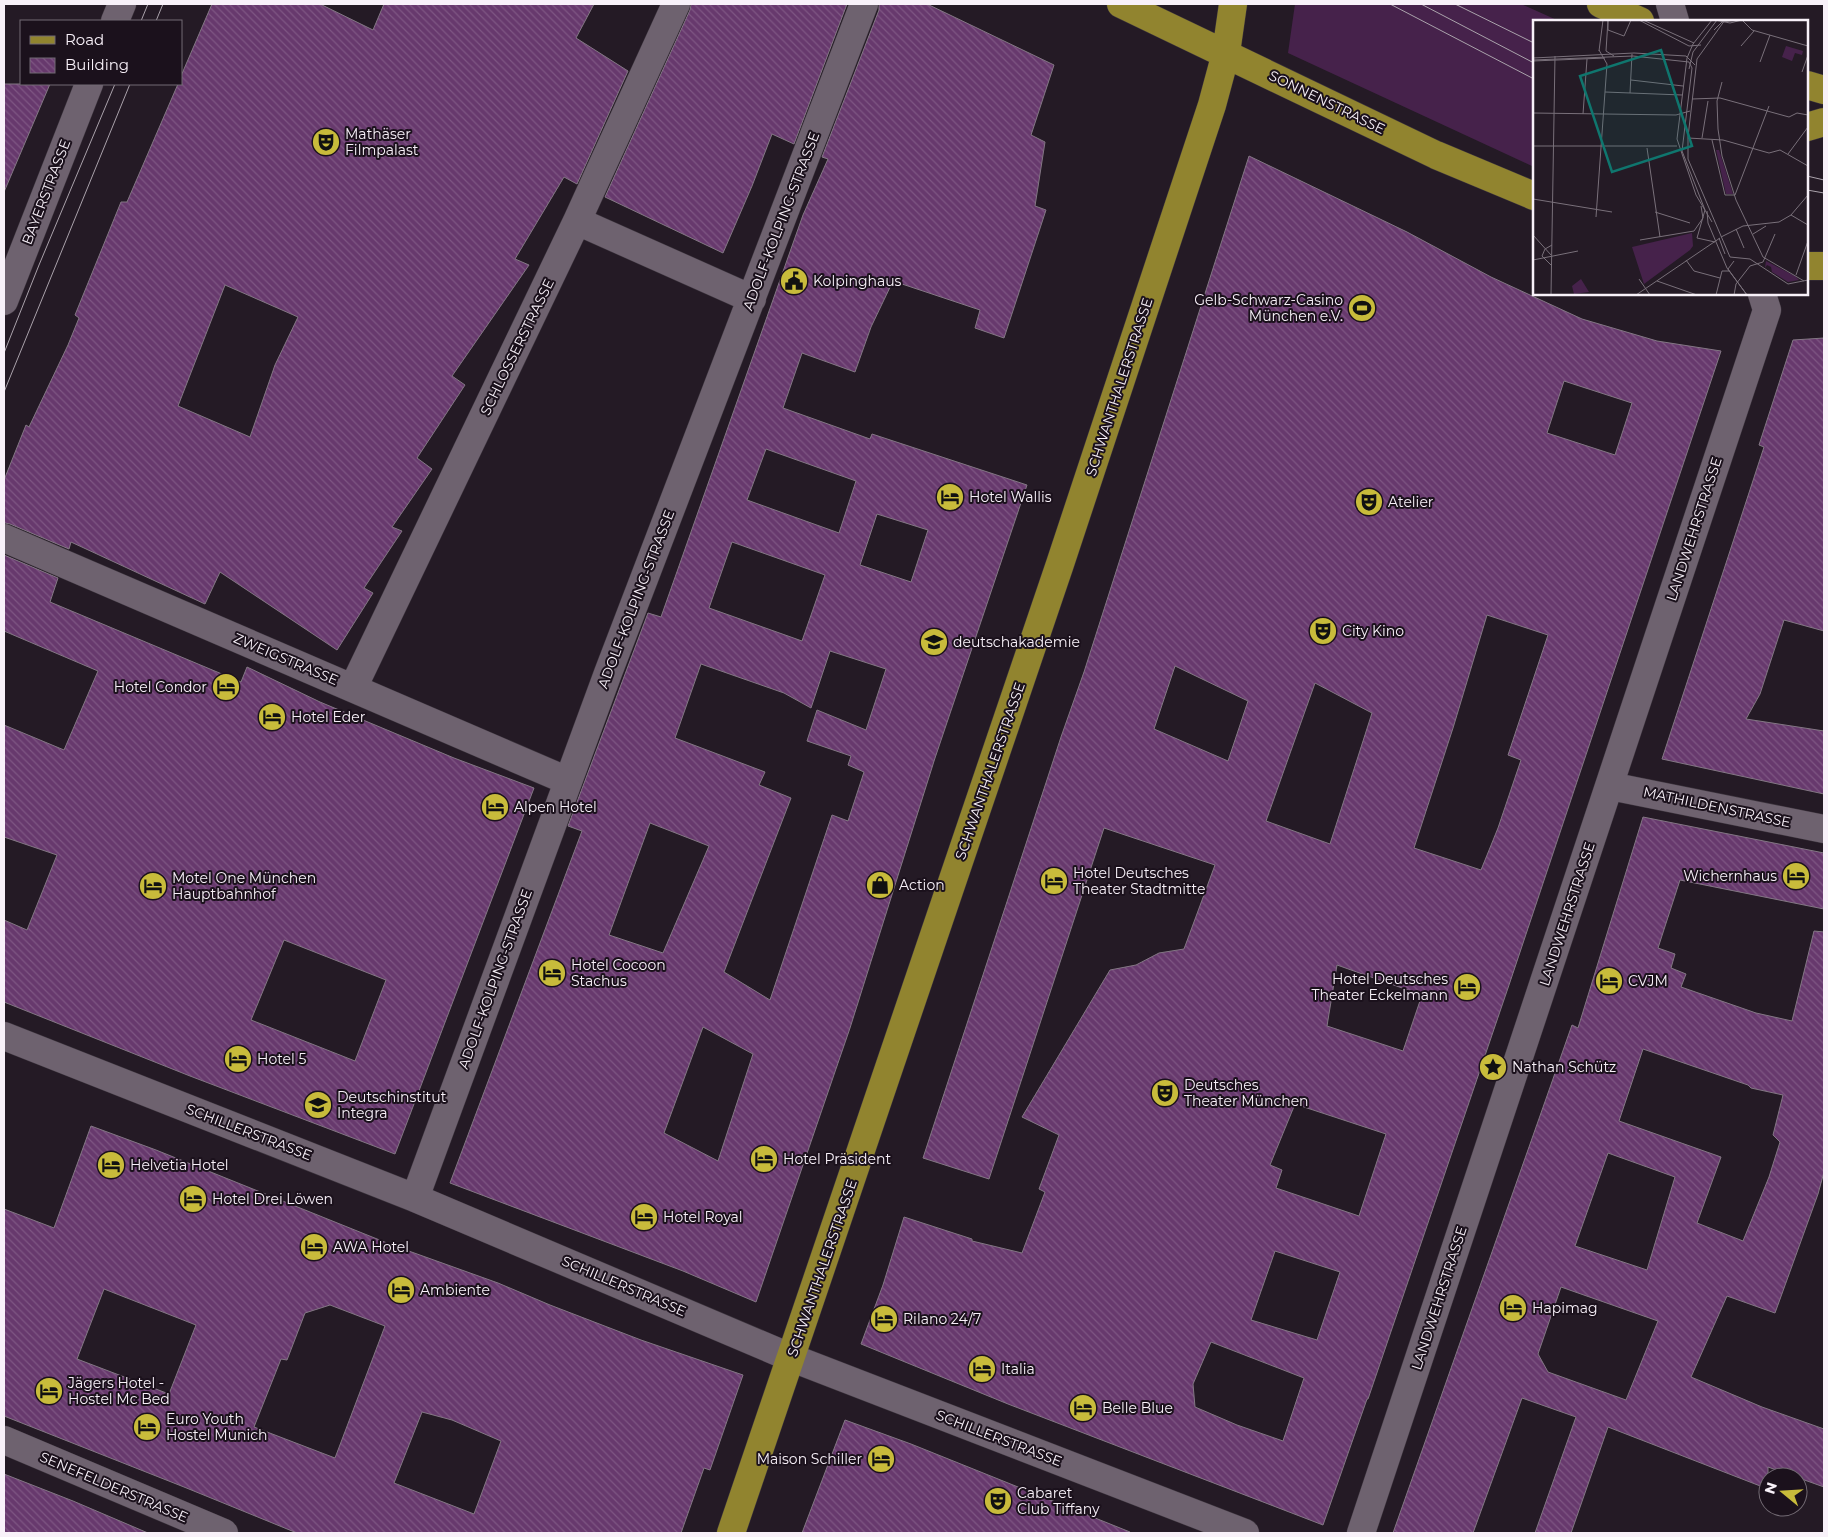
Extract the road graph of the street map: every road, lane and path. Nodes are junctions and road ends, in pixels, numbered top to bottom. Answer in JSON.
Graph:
{"nodes":[{"id":1,"x":122,"y":4,"type":"edge"},
{"id":2,"x":676,"y":4,"type":"edge"},
{"id":3,"x":864,"y":4,"type":"edge"},
{"id":4,"x":1121,"y":4,"type":"edge"},
{"id":5,"x":1233,"y":4,"type":"edge"},
{"id":6,"x":1601,"y":4,"type":"edge"},
{"id":7,"x":1670,"y":4,"type":"edge"},
{"id":8,"x":115,"y":20,"type":"edge"},
{"id":9,"x":1638,"y":20,"type":"edge"},
{"id":10,"x":1675,"y":20,"type":"edge"},
{"id":11,"x":1226,"y":54,"type":"junction"},
{"id":12,"x":89,"y":85,"type":"edge"},
{"id":13,"x":1808,"y":85,"type":"edge"},
{"id":14,"x":1824,"y":90,"type":"edge"},
{"id":15,"x":1824,"y":122,"type":"edge"},
{"id":16,"x":1808,"y":127,"type":"edge"},
{"id":17,"x":1533,"y":196,"type":"edge"},
{"id":18,"x":577,"y":222,"type":"junction"},
{"id":19,"x":1808,"y":266,"type":"edge"},
{"id":20,"x":1824,"y":266,"type":"edge"},
{"id":21,"x":1762,"y":295,"type":"edge"},
{"id":22,"x":752,"y":299,"type":"junction"},
{"id":23,"x":4,"y":301,"type":"edge"},
{"id":24,"x":4,"y":538,"type":"edge"},
{"id":25,"x":353,"y":688,"type":"junction"},
{"id":26,"x":568,"y":781,"type":"junction"},
{"id":27,"x":1610,"y":786,"type":"junction"},
{"id":28,"x":1824,"y":829,"type":"edge"},
{"id":29,"x":4,"y":1036,"type":"edge"},
{"id":30,"x":415,"y":1198,"type":"junction"},
{"id":31,"x":792,"y":1358,"type":"junction"},
{"id":32,"x":4,"y":1440,"type":"edge"},
{"id":33,"x":224,"y":1533,"type":"edge"},
{"id":34,"x":731,"y":1533,"type":"edge"},
{"id":35,"x":1245,"y":1533,"type":"edge"},
{"id":36,"x":1361,"y":1533,"type":"edge"}],
"edges":[{"from":1,"to":8,"type":"street"},
{"from":2,"to":18,"type":"street","name":"SCHLOSSERSTRASSE"},
{"from":3,"to":22,"type":"street","name":"ADOLF-KOLPING-STRASSE"},
{"from":4,"to":11,"type":"main road","name":"SONNENSTRASSE"},
{"from":5,"to":11,"type":"main road","name":"SCHWANTHALERSTRASSE"},
{"from":6,"to":9,"type":"main road"},
{"from":7,"to":10,"type":"street"},
{"from":11,"to":17,"type":"main road","name":"SONNENSTRASSE"},
{"from":11,"to":31,"type":"main road","name":"SCHWANTHALERSTRASSE"},
{"from":12,"to":23,"type":"street","name":"BAYERSTRASSE"},
{"from":13,"to":14,"type":"main road"},
{"from":15,"to":16,"type":"main road"},
{"from":18,"to":22,"type":"street"},
{"from":18,"to":25,"type":"street","name":"SCHLOSSERSTRASSE"},
{"from":19,"to":20,"type":"main road"},
{"from":21,"to":27,"type":"street","name":"LANDWEHRSTRASSE"},
{"from":22,"to":26,"type":"street","name":"ADOLF-KOLPING-STRASSE"},
{"from":24,"to":25,"type":"street","name":"ZWEIGSTRASSE"},
{"from":25,"to":26,"type":"street","name":"ZWEIGSTRASSE"},
{"from":26,"to":30,"type":"street","name":"ADOLF-KOLPING-STRASSE"},
{"from":27,"to":28,"type":"street","name":"MATHILDENSTRASSE"},
{"from":27,"to":36,"type":"street","name":"LANDWEHRSTRASSE"},
{"from":29,"to":30,"type":"street","name":"SCHILLERSTRASSE"},
{"from":30,"to":31,"type":"street","name":"SCHILLERSTRASSE"},
{"from":31,"to":34,"type":"main road","name":"SCHWANTHALERSTRASSE"},
{"from":31,"to":35,"type":"street","name":"SCHILLERSTRASSE"},
{"from":32,"to":33,"type":"street","name":"SENEFELDERSTRASSE"}]}
